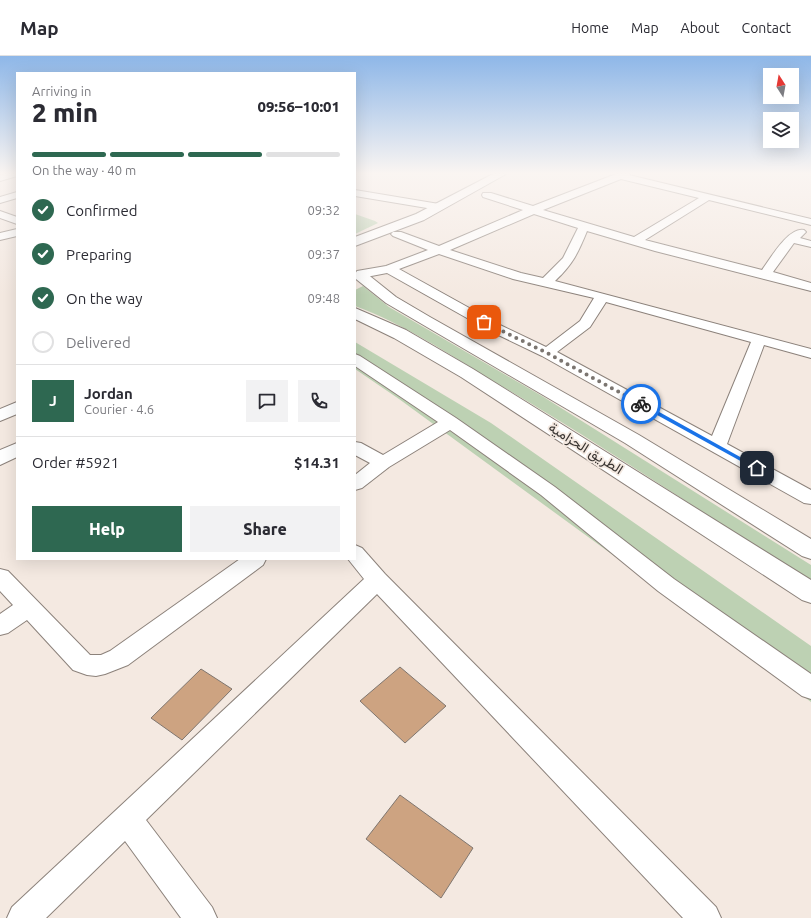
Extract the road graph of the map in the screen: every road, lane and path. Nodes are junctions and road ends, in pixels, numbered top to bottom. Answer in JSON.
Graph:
{"nodes":[{"id":1,"x":0,"y":214,"type":"edge"},
{"id":2,"x":425,"y":214,"type":"edge"},
{"id":3,"x":522,"y":214,"type":"edge"},
{"id":4,"x":546,"y":214,"type":"edge"},
{"id":5,"x":679,"y":214,"type":"edge"},
{"id":6,"x":776,"y":214,"type":"edge"},
{"id":7,"x":420,"y":217,"type":"junction"},
{"id":8,"x":16,"y":221,"type":"edge"},
{"id":9,"x":811,"y":223,"type":"edge"},
{"id":10,"x":584,"y":226,"type":"junction"},
{"id":11,"x":16,"y":232,"type":"edge"},
{"id":12,"x":397,"y":234,"type":"junction"},
{"id":13,"x":0,"y":237,"type":"edge"},
{"id":14,"x":791,"y":239,"type":"junction"},
{"id":15,"x":636,"y":241,"type":"junction"},
{"id":16,"x":356,"y":242,"type":"edge"},
{"id":17,"x":811,"y":244,"type":"edge"},
{"id":18,"x":369,"y":250,"type":"dead end"},
{"id":19,"x":439,"y":250,"type":"junction"},
{"id":20,"x":389,"y":269,"type":"junction"},
{"id":21,"x":358,"y":273,"type":"edge"},
{"id":22,"x":765,"y":274,"type":"junction"},
{"id":23,"x":545,"y":283,"type":"junction"},
{"id":24,"x":811,"y":287,"type":"edge"},
{"id":25,"x":602,"y":297,"type":"junction"},
{"id":26,"x":356,"y":313,"type":"edge"},
{"id":27,"x":759,"y":339,"type":"junction"},
{"id":28,"x":547,"y":353,"type":"junction"},
{"id":29,"x":811,"y":354,"type":"edge"},
{"id":30,"x":356,"y":360,"type":"edge"},
{"id":31,"x":16,"y":408,"type":"edge"},
{"id":32,"x":0,"y":416,"type":"edge"},
{"id":33,"x":450,"y":422,"type":"junction"},
{"id":34,"x":717,"y":446,"type":"junction"},
{"id":35,"x":356,"y":448,"type":"edge"},
{"id":36,"x":16,"y":450,"type":"edge"},
{"id":37,"x":0,"y":458,"type":"edge"},
{"id":38,"x":383,"y":463,"type":"junction"},
{"id":39,"x":356,"y":483,"type":"edge"},
{"id":40,"x":811,"y":498,"type":"edge"},
{"id":41,"x":811,"y":550,"type":"edge"},
{"id":42,"x":356,"y":554,"type":"edge"},
{"id":43,"x":254,"y":560,"type":"edge"},
{"id":44,"x":0,"y":576,"type":"edge"},
{"id":45,"x":377,"y":580,"type":"junction"},
{"id":46,"x":811,"y":593,"type":"edge"},
{"id":47,"x":30,"y":606,"type":"junction"},
{"id":48,"x":0,"y":626,"type":"edge"},
{"id":49,"x":811,"y":688,"type":"edge"},
{"id":50,"x":127,"y":819,"type":"junction"},
{"id":51,"x":23,"y":918,"type":"edge"},
{"id":52,"x":201,"y":918,"type":"edge"},
{"id":53,"x":705,"y":918,"type":"edge"}],
"edges":[{"from":1,"to":8,"type":"street"},
{"from":2,"to":7,"type":"main road"},
{"from":3,"to":19,"type":"street"},
{"from":4,"to":10,"type":"street"},
{"from":5,"to":15,"type":"street"},
{"from":6,"to":9,"type":"street"},
{"from":7,"to":12,"type":"main road"},
{"from":7,"to":16,"type":"main road"},
{"from":9,"to":14,"type":"street"},
{"from":10,"to":15,"type":"street"},
{"from":10,"to":23,"type":"street"},
{"from":11,"to":13,"type":"street"},
{"from":12,"to":18,"type":"main road"},
{"from":12,"to":19,"type":"street"},
{"from":14,"to":17,"type":"street"},
{"from":14,"to":22,"type":"street"},
{"from":15,"to":22,"type":"street"},
{"from":19,"to":20,"type":"street"},
{"from":19,"to":23,"type":"street"},
{"from":20,"to":21,"type":"street"},
{"from":20,"to":28,"type":"street"},
{"from":21,"to":41,"type":"main road"},
{"from":22,"to":24,"type":"street"},
{"from":23,"to":25,"type":"street"},
{"from":25,"to":27,"type":"street"},
{"from":25,"to":28,"type":"street"},
{"from":26,"to":46,"type":"main road","name":"الطريق الحزامية"},
{"from":27,"to":29,"type":"street"},
{"from":27,"to":34,"type":"street"},
{"from":28,"to":34,"type":"street"},
{"from":30,"to":33,"type":"street"},
{"from":31,"to":32,"type":"street"},
{"from":33,"to":38,"type":"street"},
{"from":33,"to":49,"type":"street"},
{"from":34,"to":40,"type":"street"},
{"from":35,"to":38,"type":"street"},
{"from":36,"to":37,"type":"main road"},
{"from":38,"to":39,"type":"street"},
{"from":42,"to":45,"type":"street"},
{"from":43,"to":47,"type":"street"},
{"from":44,"to":47,"type":"street"},
{"from":45,"to":50,"type":"street"},
{"from":45,"to":53,"type":"street"},
{"from":47,"to":48,"type":"street"},
{"from":50,"to":51,"type":"street"},
{"from":50,"to":52,"type":"street"}]}
